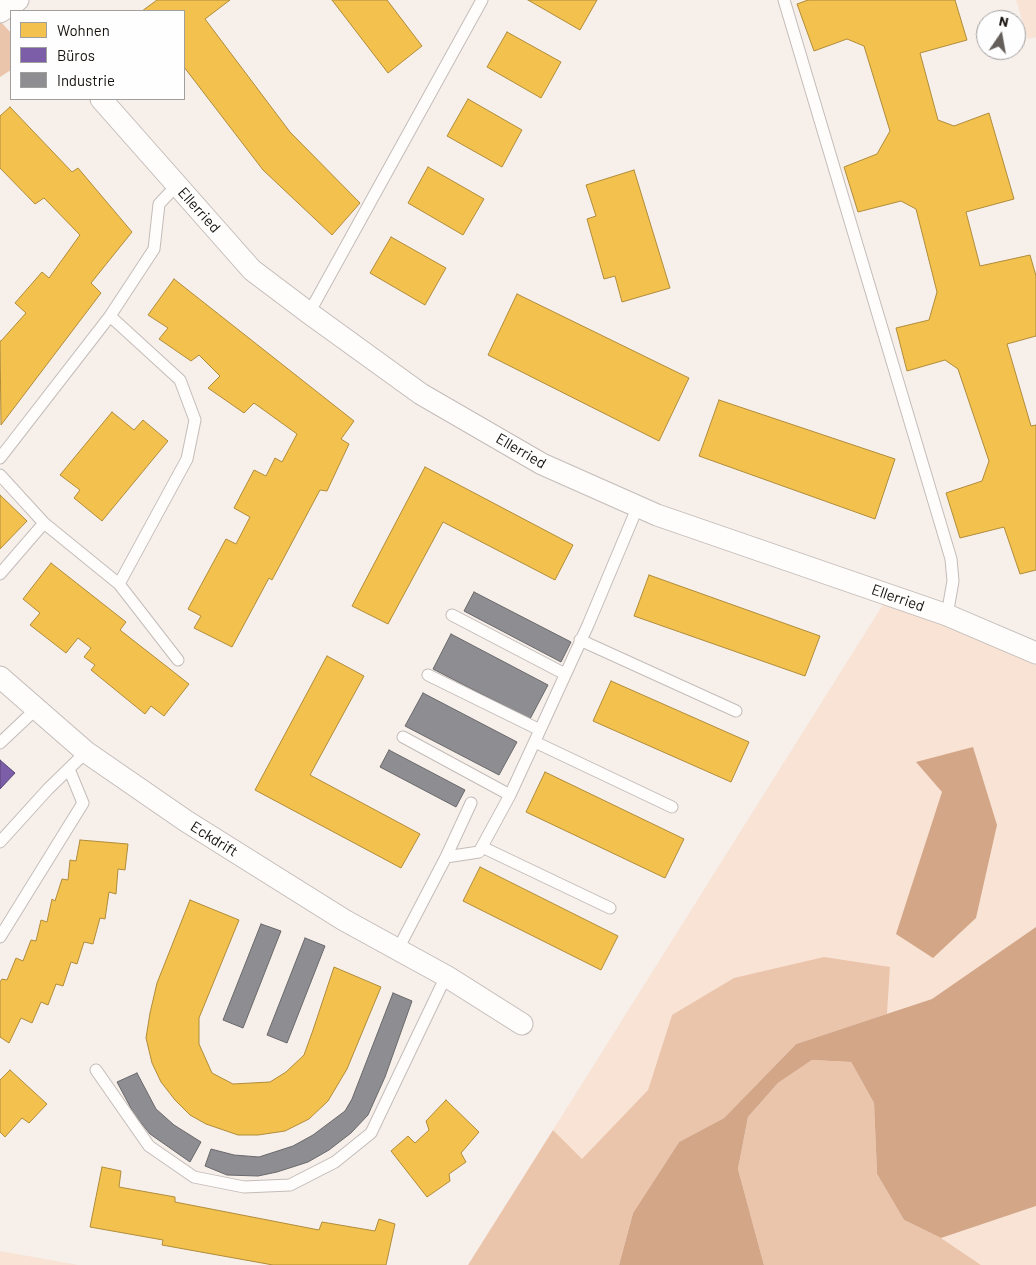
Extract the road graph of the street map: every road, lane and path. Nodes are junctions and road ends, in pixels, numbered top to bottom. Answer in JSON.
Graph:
{"nodes":[{"id":1,"x":482,"y":0,"type":"edge"},
{"id":2,"x":784,"y":0,"type":"edge"},
{"id":3,"x":102,"y":100,"type":"edge"},
{"id":4,"x":177,"y":185,"type":"junction"},
{"id":5,"x":309,"y":313,"type":"junction"},
{"id":6,"x":110,"y":316,"type":"junction"},
{"id":7,"x":0,"y":458,"type":"edge"},
{"id":8,"x":0,"y":475,"type":"edge"},
{"id":9,"x":638,"y":506,"type":"junction"},
{"id":10,"x":44,"y":523,"type":"junction"},
{"id":11,"x":0,"y":574,"type":"edge"},
{"id":12,"x":119,"y":584,"type":"junction"},
{"id":13,"x":452,"y":615,"type":"dead end"},
{"id":14,"x":947,"y":615,"type":"junction"},
{"id":15,"x":580,"y":640,"type":"junction"},
{"id":16,"x":1036,"y":653,"type":"edge"},
{"id":17,"x":178,"y":660,"type":"dead end"},
{"id":18,"x":428,"y":674,"type":"dead end"},
{"id":19,"x":565,"y":674,"type":"junction"},
{"id":20,"x":0,"y":677,"type":"edge"},
{"id":21,"x":36,"y":709,"type":"junction"},
{"id":22,"x":736,"y":711,"type":"dead end"},
{"id":23,"x":540,"y":730,"type":"junction"},
{"id":24,"x":403,"y":737,"type":"dead end"},
{"id":25,"x":535,"y":742,"type":"junction"},
{"id":26,"x":0,"y":743,"type":"edge"},
{"id":27,"x":86,"y":752,"type":"junction"},
{"id":28,"x":69,"y":769,"type":"junction"},
{"id":29,"x":510,"y":795,"type":"junction"},
{"id":30,"x":471,"y":803,"type":"dead end"},
{"id":31,"x":672,"y":807,"type":"dead end"},
{"id":32,"x":0,"y":842,"type":"edge"},
{"id":33,"x":482,"y":847,"type":"junction"},
{"id":34,"x":446,"y":857,"type":"junction"},
{"id":35,"x":610,"y":908,"type":"dead end"},
{"id":36,"x":0,"y":937,"type":"edge"},
{"id":37,"x":398,"y":950,"type":"junction"},
{"id":38,"x":446,"y":976,"type":"junction"},
{"id":39,"x":522,"y":1024,"type":"dead end"},
{"id":40,"x":96,"y":1070,"type":"dead end"}],
"edges":[{"from":1,"to":5,"type":"lane"},
{"from":2,"to":14,"type":"lane"},
{"from":3,"to":4,"type":"street","name":"Ellerried"},
{"from":4,"to":5,"type":"street","name":"Ellerried"},
{"from":4,"to":6,"type":"lane"},
{"from":5,"to":9,"type":"street","name":"Ellerried"},
{"from":6,"to":7,"type":"lane"},
{"from":6,"to":12,"type":"lane"},
{"from":8,"to":10,"type":"lane"},
{"from":9,"to":14,"type":"street","name":"Ellerried"},
{"from":9,"to":15,"type":"lane"},
{"from":10,"to":11,"type":"lane"},
{"from":10,"to":12,"type":"lane"},
{"from":12,"to":17,"type":"lane"},
{"from":13,"to":19,"type":"lane"},
{"from":14,"to":16,"type":"street","name":"Ellerried"},
{"from":15,"to":19,"type":"lane"},
{"from":15,"to":22,"type":"lane"},
{"from":18,"to":23,"type":"lane"},
{"from":19,"to":23,"type":"lane"},
{"from":20,"to":21,"type":"street","name":"Eckdrift"},
{"from":21,"to":26,"type":"lane"},
{"from":21,"to":27,"type":"street","name":"Eckdrift"},
{"from":23,"to":25,"type":"lane"},
{"from":24,"to":29,"type":"lane"},
{"from":25,"to":29,"type":"lane"},
{"from":25,"to":31,"type":"lane"},
{"from":27,"to":28,"type":"lane"},
{"from":27,"to":37,"type":"street","name":"Eckdrift"},
{"from":28,"to":32,"type":"lane"},
{"from":28,"to":36,"type":"lane"},
{"from":29,"to":33,"type":"lane"},
{"from":30,"to":34,"type":"lane"},
{"from":33,"to":34,"type":"lane"},
{"from":33,"to":35,"type":"lane"},
{"from":34,"to":37,"type":"lane"},
{"from":37,"to":38,"type":"street","name":"Eckdrift"},
{"from":38,"to":39,"type":"street","name":"Eckdrift"},
{"from":38,"to":40,"type":"lane"}]}
